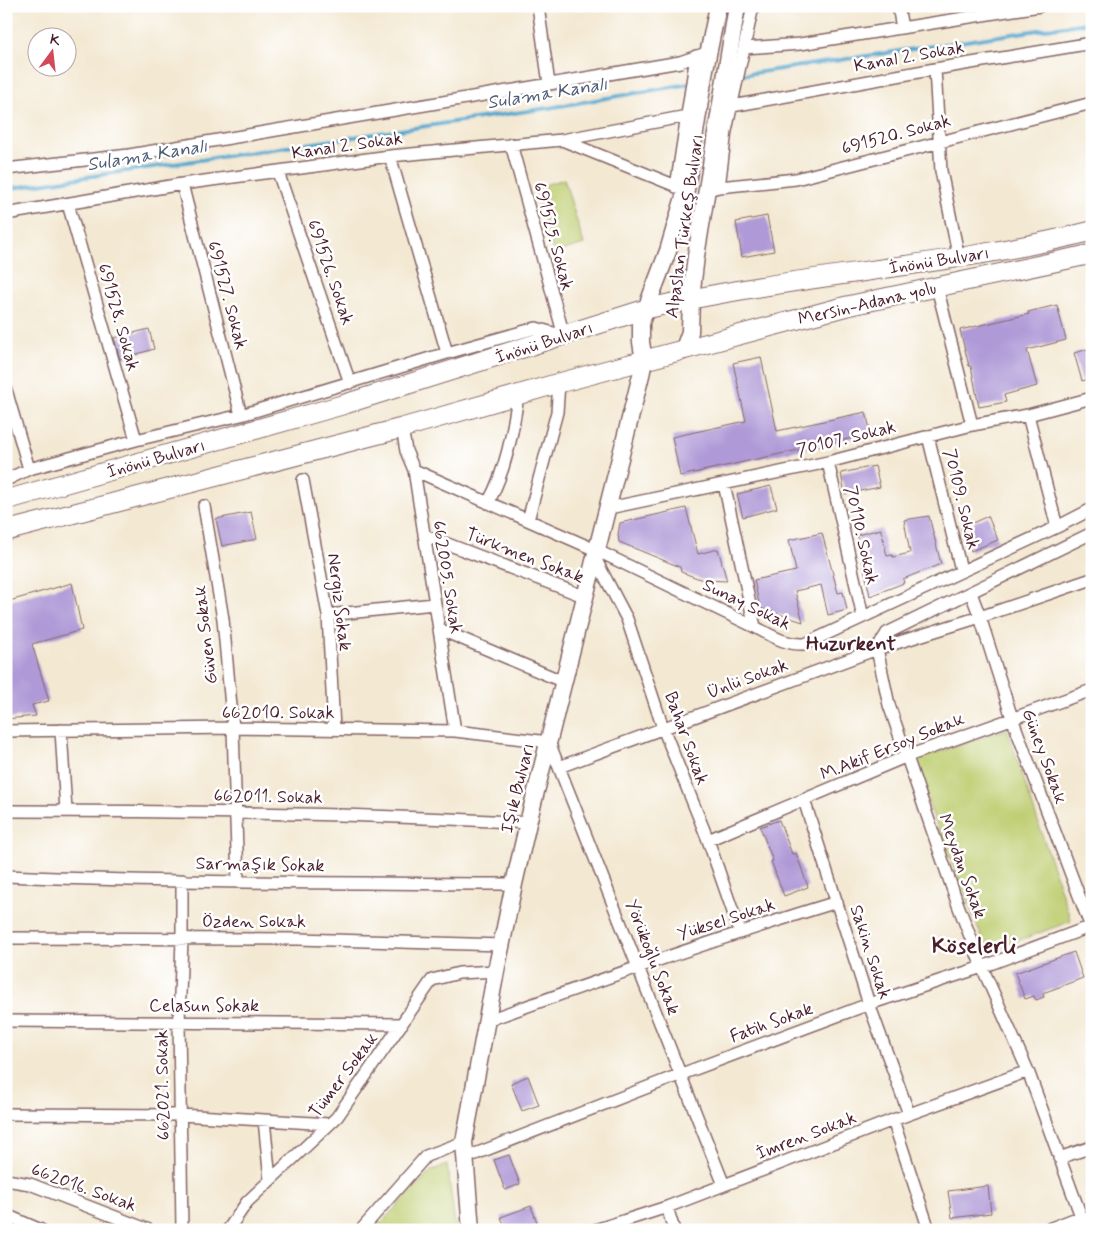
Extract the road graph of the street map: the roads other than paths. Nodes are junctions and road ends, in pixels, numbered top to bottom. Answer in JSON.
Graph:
{"nodes":[{"id":1,"x":538,"y":6,"type":"edge"},
{"id":2,"x":718,"y":6,"type":"edge"},
{"id":3,"x":737,"y":6,"type":"edge"},
{"id":4,"x":753,"y":6,"type":"edge"},
{"id":5,"x":898,"y":6,"type":"edge"},
{"id":6,"x":1040,"y":6,"type":"edge"},
{"id":7,"x":990,"y":10,"type":"edge"},
{"id":8,"x":902,"y":28,"type":"junction"},
{"id":9,"x":1092,"y":43,"type":"edge"},
{"id":10,"x":737,"y":46,"type":"junction"},
{"id":11,"x":700,"y":64,"type":"junction"},
{"id":12,"x":935,"y":69,"type":"junction"},
{"id":13,"x":549,"y":84,"type":"junction"},
{"id":14,"x":729,"y":103,"type":"junction"},
{"id":15,"x":1092,"y":103,"type":"edge"},
{"id":16,"x":692,"y":106,"type":"junction"},
{"id":17,"x":562,"y":140,"type":"junction"},
{"id":18,"x":939,"y":141,"type":"junction"},
{"id":19,"x":511,"y":144,"type":"junction"},
{"id":20,"x":390,"y":156,"type":"junction"},
{"id":21,"x":6,"y":169,"type":"edge"},
{"id":22,"x":278,"y":172,"type":"junction"},
{"id":23,"x":182,"y":184,"type":"junction"},
{"id":24,"x":681,"y":188,"type":"junction"},
{"id":25,"x":713,"y":188,"type":"junction"},
{"id":26,"x":68,"y":204,"type":"junction"},
{"id":27,"x":6,"y":214,"type":"edge"},
{"id":28,"x":1092,"y":231,"type":"edge"},
{"id":29,"x":1092,"y":254,"type":"edge"},
{"id":30,"x":959,"y":258,"type":"junction"},
{"id":31,"x":937,"y":287,"type":"junction"},
{"id":32,"x":690,"y":298,"type":"junction"},
{"id":33,"x":646,"y":309,"type":"junction"},
{"id":34,"x":564,"y":336,"type":"junction"},
{"id":35,"x":683,"y":350,"type":"junction"},
{"id":36,"x":447,"y":353,"type":"junction"},
{"id":37,"x":644,"y":361,"type":"junction"},
{"id":38,"x":350,"y":383,"type":"junction"},
{"id":39,"x":559,"y":383,"type":"junction"},
{"id":40,"x":6,"y":390,"type":"edge"},
{"id":41,"x":518,"y":395,"type":"junction"},
{"id":42,"x":1092,"y":398,"type":"edge"},
{"id":43,"x":242,"y":415,"type":"junction"},
{"id":44,"x":1028,"y":415,"type":"junction"},
{"id":45,"x":972,"y":425,"type":"junction"},
{"id":46,"x":402,"y":428,"type":"junction"},
{"id":47,"x":928,"y":436,"type":"junction"},
{"id":48,"x":136,"y":440,"type":"junction"},
{"id":49,"x":828,"y":462,"type":"junction"},
{"id":50,"x":29,"y":469,"type":"junction"},
{"id":51,"x":414,"y":470,"type":"junction"},
{"id":52,"x":6,"y":480,"type":"edge"},
{"id":53,"x":303,"y":480,"type":"dead end"},
{"id":54,"x":724,"y":484,"type":"junction"},
{"id":55,"x":6,"y":500,"type":"edge"},
{"id":56,"x":488,"y":503,"type":"junction"},
{"id":57,"x":204,"y":506,"type":"dead end"},
{"id":58,"x":609,"y":508,"type":"junction"},
{"id":59,"x":1092,"y":509,"type":"edge"},
{"id":60,"x":528,"y":520,"type":"junction"},
{"id":61,"x":1057,"y":527,"type":"junction"},
{"id":62,"x":6,"y":531,"type":"edge"},
{"id":63,"x":1092,"y":533,"type":"edge"},
{"id":64,"x":424,"y":535,"type":"junction"},
{"id":65,"x":597,"y":555,"type":"junction"},
{"id":66,"x":961,"y":570,"type":"junction"},
{"id":67,"x":1092,"y":579,"type":"edge"},
{"id":68,"x":971,"y":593,"type":"junction"},
{"id":69,"x":586,"y":597,"type":"junction"},
{"id":70,"x":434,"y":604,"type":"junction"},
{"id":71,"x":328,"y":616,"type":"junction"},
{"id":72,"x":980,"y":616,"type":"junction"},
{"id":73,"x":863,"y":617,"type":"junction"},
{"id":74,"x":755,"y":627,"type":"junction"},
{"id":75,"x":438,"y":629,"type":"junction"},
{"id":76,"x":876,"y":649,"type":"junction"},
{"id":77,"x":564,"y":682,"type":"junction"},
{"id":78,"x":1092,"y":690,"type":"edge"},
{"id":79,"x":1012,"y":718,"type":"junction"},
{"id":80,"x":233,"y":728,"type":"junction"},
{"id":81,"x":663,"y":728,"type":"junction"},
{"id":82,"x":334,"y":729,"type":"junction"},
{"id":83,"x":6,"y":730,"type":"edge"},
{"id":84,"x":61,"y":730,"type":"junction"},
{"id":85,"x":455,"y":731,"type":"junction"},
{"id":86,"x":549,"y":742,"type":"junction"},
{"id":87,"x":905,"y":756,"type":"junction"},
{"id":88,"x":559,"y":767,"type":"junction"},
{"id":89,"x":804,"y":800,"type":"junction"},
{"id":90,"x":6,"y":811,"type":"edge"},
{"id":91,"x":66,"y":811,"type":"junction"},
{"id":92,"x":236,"y":812,"type":"junction"},
{"id":93,"x":528,"y":823,"type":"junction"},
{"id":94,"x":708,"y":840,"type":"junction"},
{"id":95,"x":6,"y":876,"type":"edge"},
{"id":96,"x":182,"y":880,"type":"junction"},
{"id":97,"x":238,"y":882,"type":"junction"},
{"id":98,"x":514,"y":884,"type":"junction"},
{"id":99,"x":837,"y":902,"type":"junction"},
{"id":100,"x":1091,"y":927,"type":"edge"},
{"id":101,"x":740,"y":932,"type":"junction"},
{"id":102,"x":6,"y":938,"type":"edge"},
{"id":103,"x":182,"y":939,"type":"junction"},
{"id":104,"x":502,"y":945,"type":"junction"},
{"id":105,"x":639,"y":966,"type":"junction"},
{"id":106,"x":982,"y":967,"type":"junction"},
{"id":107,"x":496,"y":971,"type":"junction"},
{"id":108,"x":869,"y":1004,"type":"junction"},
{"id":109,"x":6,"y":1022,"type":"edge"},
{"id":110,"x":179,"y":1022,"type":"junction"},
{"id":111,"x":486,"y":1022,"type":"junction"},
{"id":112,"x":402,"y":1024,"type":"junction"},
{"id":113,"x":1028,"y":1071,"type":"junction"},
{"id":114,"x":679,"y":1075,"type":"junction"},
{"id":115,"x":6,"y":1114,"type":"edge"},
{"id":116,"x":909,"y":1114,"type":"junction"},
{"id":117,"x":181,"y":1116,"type":"junction"},
{"id":118,"x":264,"y":1120,"type":"junction"},
{"id":119,"x":892,"y":1120,"type":"junction"},
{"id":120,"x":329,"y":1124,"type":"junction"},
{"id":121,"x":1092,"y":1147,"type":"edge"},
{"id":122,"x":464,"y":1150,"type":"junction"},
{"id":123,"x":1059,"y":1158,"type":"junction"},
{"id":124,"x":6,"y":1180,"type":"edge"},
{"id":125,"x":270,"y":1180,"type":"junction"},
{"id":126,"x":724,"y":1185,"type":"junction"},
{"id":127,"x":667,"y":1208,"type":"junction"},
{"id":128,"x":6,"y":1215,"type":"edge"},
{"id":129,"x":1082,"y":1216,"type":"junction"},
{"id":130,"x":22,"y":1226,"type":"edge"},
{"id":131,"x":41,"y":1230,"type":"edge"},
{"id":132,"x":149,"y":1230,"type":"edge"},
{"id":133,"x":182,"y":1230,"type":"edge"},
{"id":134,"x":228,"y":1230,"type":"edge"},
{"id":135,"x":361,"y":1230,"type":"edge"},
{"id":136,"x":471,"y":1230,"type":"edge"},
{"id":137,"x":595,"y":1230,"type":"edge"},
{"id":138,"x":674,"y":1230,"type":"edge"},
{"id":139,"x":929,"y":1230,"type":"edge"},
{"id":140,"x":1046,"y":1230,"type":"edge"},
{"id":141,"x":1086,"y":1230,"type":"edge"}],
"edges":[{"from":1,"to":13,"type":"street"},
{"from":2,"to":11,"type":"main road"},
{"from":3,"to":10,"type":"main road"},
{"from":4,"to":10,"type":"street"},
{"from":5,"to":8,"type":"street"},
{"from":6,"to":7,"type":"street"},
{"from":7,"to":8,"type":"street"},
{"from":8,"to":10,"type":"street"},
{"from":9,"to":12,"type":"street","name":"Kanal 2. Sokak"},
{"from":10,"to":14,"type":"main road","name":"Alpaslan Türkeş Bulvarı"},
{"from":10,"to":14,"type":"street"},
{"from":11,"to":13,"type":"street"},
{"from":11,"to":16,"type":"main road","name":"Alpaslan Türkeş Bulvarı"},
{"from":12,"to":14,"type":"street","name":"Kanal 2. Sokak"},
{"from":12,"to":18,"type":"street"},
{"from":13,"to":21,"type":"street"},
{"from":14,"to":25,"type":"main road","name":"Alpaslan Türkeş Bulvarı"},
{"from":15,"to":18,"type":"street","name":"691520. Sokak"},
{"from":16,"to":17,"type":"street"},
{"from":16,"to":24,"type":"main road","name":"Alpaslan Türkeş Bulvarı"},
{"from":16,"to":24,"type":"street"},
{"from":17,"to":19,"type":"street","name":"Kanal 2. Sokak"},
{"from":17,"to":24,"type":"street","name":"Kanal 2. Sokak"},
{"from":18,"to":25,"type":"street","name":"691520. Sokak"},
{"from":18,"to":30,"type":"street"},
{"from":19,"to":20,"type":"street","name":"Kanal 2. Sokak"},
{"from":19,"to":34,"type":"street","name":"691525. Sokak"},
{"from":20,"to":22,"type":"street","name":"Kanal 2. Sokak"},
{"from":20,"to":36,"type":"street"},
{"from":22,"to":23,"type":"street","name":"Kanal 2. Sokak"},
{"from":22,"to":38,"type":"street","name":"691526. Sokak"},
{"from":23,"to":26,"type":"street","name":"Kanal 2. Sokak"},
{"from":23,"to":43,"type":"street","name":"691527. Sokak"},
{"from":24,"to":33,"type":"main road","name":"Alpaslan Türkeş Bulvarı"},
{"from":25,"to":32,"type":"main road","name":"Alpaslan Türkeş Bulvarı"},
{"from":26,"to":27,"type":"street","name":"Kanal 2. Sokak"},
{"from":26,"to":48,"type":"street","name":"691528. Sokak"},
{"from":28,"to":30,"type":"highway","name":"İnönü Bulvarı"},
{"from":29,"to":31,"type":"highway","name":"Mersin-Adana yolu"},
{"from":30,"to":32,"type":"highway","name":"İnönü Bulvarı"},
{"from":31,"to":35,"type":"highway","name":"Mersin-Adana yolu"},
{"from":31,"to":45,"type":"street"},
{"from":32,"to":33,"type":"highway","name":"İnönü Bulvarı"},
{"from":32,"to":35,"type":"main road","name":"Alpaslan Türkeş Bulvarı"},
{"from":33,"to":34,"type":"highway","name":"İnönü Bulvarı"},
{"from":33,"to":37,"type":"main road","name":"Alpaslan Türkeş Bulvarı"},
{"from":34,"to":36,"type":"street"},
{"from":34,"to":55,"type":"highway","name":"İnönü Bulvarı"},
{"from":35,"to":37,"type":"highway","name":"Mersin-Adana yolu"},
{"from":36,"to":38,"type":"street"},
{"from":37,"to":39,"type":"highway","name":"İnönü Bulvarı"},
{"from":37,"to":58,"type":"main road","name":"Işık Bulvarı"},
{"from":38,"to":43,"type":"street"},
{"from":39,"to":41,"type":"highway","name":"İnönü Bulvarı"},
{"from":39,"to":60,"type":"street"},
{"from":40,"to":50,"type":"street"},
{"from":41,"to":46,"type":"highway","name":"İnönü Bulvarı"},
{"from":41,"to":56,"type":"street"},
{"from":42,"to":44,"type":"street","name":"70107. Sokak"},
{"from":43,"to":48,"type":"street"},
{"from":44,"to":45,"type":"street","name":"70107. Sokak"},
{"from":44,"to":61,"type":"street"},
{"from":45,"to":47,"type":"street","name":"70107. Sokak"},
{"from":46,"to":51,"type":"street","name":"662005. Sokak"},
{"from":46,"to":62,"type":"highway","name":"İnönü Bulvarı"},
{"from":47,"to":49,"type":"street","name":"70107. Sokak"},
{"from":47,"to":66,"type":"street","name":"70109. Sokak"},
{"from":48,"to":50,"type":"street"},
{"from":49,"to":54,"type":"street","name":"70107. Sokak"},
{"from":49,"to":73,"type":"street","name":"70110. Sokak"},
{"from":50,"to":52,"type":"street"},
{"from":51,"to":56,"type":"street","name":"Sunay Sokak"},
{"from":51,"to":64,"type":"street","name":"662005. Sokak"},
{"from":53,"to":71,"type":"street","name":"Nergiz Sokak"},
{"from":54,"to":58,"type":"street","name":"70107. Sokak"},
{"from":54,"to":74,"type":"street"},
{"from":56,"to":60,"type":"street","name":"Sunay Sokak"},
{"from":57,"to":80,"type":"street","name":"Güven Sokak"},
{"from":58,"to":65,"type":"main road","name":"Işık Bulvarı"},
{"from":59,"to":61,"type":"street","name":"Sunay Sokak"},
{"from":60,"to":65,"type":"street","name":"Sunay Sokak"},
{"from":61,"to":66,"type":"street","name":"Sunay Sokak"},
{"from":63,"to":68,"type":"street"},
{"from":64,"to":69,"type":"street","name":"Türkmen Sokak"},
{"from":64,"to":70,"type":"street","name":"662005. Sokak"},
{"from":65,"to":69,"type":"main road","name":"Işık Bulvarı"},
{"from":65,"to":74,"type":"street","name":"Sunay Sokak"},
{"from":65,"to":81,"type":"street","name":"Bahar Sokak"},
{"from":66,"to":73,"type":"street","name":"Sunay Sokak"},
{"from":67,"to":72,"type":"street","name":"Ünlü Sokak"},
{"from":68,"to":72,"type":"street","name":"Güney Sokak"},
{"from":68,"to":76,"type":"street"},
{"from":69,"to":77,"type":"main road","name":"Işık Bulvarı"},
{"from":70,"to":71,"type":"street"},
{"from":70,"to":75,"type":"street","name":"662005. Sokak"},
{"from":71,"to":82,"type":"street","name":"Nergiz Sokak"},
{"from":72,"to":76,"type":"street","name":"Ünlü Sokak"},
{"from":72,"to":79,"type":"street","name":"Güney Sokak"},
{"from":73,"to":74,"type":"street","name":"Sunay Sokak"},
{"from":75,"to":77,"type":"street"},
{"from":75,"to":85,"type":"street","name":"662005. Sokak"},
{"from":76,"to":81,"type":"street","name":"Ünlü Sokak"},
{"from":76,"to":87,"type":"street","name":"Meydan Sokak"},
{"from":77,"to":86,"type":"main road","name":"Işık Bulvarı"},
{"from":78,"to":79,"type":"street","name":"M.Akif Ersoy Sokak"},
{"from":79,"to":87,"type":"street","name":"M.Akif Ersoy Sokak"},
{"from":79,"to":100,"type":"street","name":"Güney Sokak"},
{"from":80,"to":82,"type":"street","name":"662010. Sokak"},
{"from":80,"to":84,"type":"street","name":"662010. Sokak"},
{"from":80,"to":92,"type":"street","name":"Güven Sokak"},
{"from":81,"to":88,"type":"street","name":"Ünlü Sokak"},
{"from":81,"to":94,"type":"street","name":"Bahar Sokak"},
{"from":82,"to":85,"type":"street","name":"662010. Sokak"},
{"from":83,"to":84,"type":"street","name":"662010. Sokak"},
{"from":84,"to":91,"type":"street"},
{"from":85,"to":86,"type":"street","name":"662010. Sokak"},
{"from":86,"to":88,"type":"street","name":"Yörükoğlu Sokak"},
{"from":86,"to":93,"type":"main road","name":"Işık Bulvarı"},
{"from":87,"to":89,"type":"street","name":"M.Akif Ersoy Sokak"},
{"from":87,"to":106,"type":"street","name":"Meydan Sokak"},
{"from":88,"to":105,"type":"street","name":"Yörükoğlu Sokak"},
{"from":89,"to":94,"type":"street","name":"M.Akif Ersoy Sokak"},
{"from":89,"to":99,"type":"street","name":"Sakin Sokak"},
{"from":90,"to":91,"type":"street","name":"662011. Sokak"},
{"from":91,"to":92,"type":"street","name":"662011. Sokak"},
{"from":92,"to":93,"type":"street","name":"662011. Sokak"},
{"from":92,"to":97,"type":"street","name":"Güven Sokak"},
{"from":93,"to":98,"type":"main road","name":"Işık Bulvarı"},
{"from":94,"to":101,"type":"street","name":"Bahar Sokak"},
{"from":95,"to":96,"type":"street","name":"Sarmaşık Sokak"},
{"from":96,"to":97,"type":"street","name":"Sarmaşık Sokak"},
{"from":96,"to":103,"type":"street","name":"662021. Sokak"},
{"from":97,"to":98,"type":"street","name":"Sarmaşık Sokak"},
{"from":98,"to":104,"type":"main road","name":"Işık Bulvarı"},
{"from":99,"to":101,"type":"street","name":"Yüksel Sokak"},
{"from":99,"to":108,"type":"street","name":"Sakin Sokak"},
{"from":100,"to":106,"type":"street","name":"Fatih Sokak"},
{"from":101,"to":105,"type":"street","name":"Yüksel Sokak"},
{"from":102,"to":103,"type":"street","name":"Özden Sokak"},
{"from":103,"to":104,"type":"street","name":"Özden Sokak"},
{"from":103,"to":110,"type":"street","name":"662021. Sokak"},
{"from":104,"to":107,"type":"main road","name":"Işık Bulvarı"},
{"from":105,"to":111,"type":"street","name":"Yüksel Sokak"},
{"from":105,"to":114,"type":"street","name":"Yörükoğlu Sokak"},
{"from":106,"to":108,"type":"street","name":"Fatih Sokak"},
{"from":106,"to":113,"type":"street","name":"Meydan Sokak"},
{"from":107,"to":111,"type":"main road","name":"Işık Bulvarı"},
{"from":107,"to":112,"type":"street","name":"Tümer Sokak"},
{"from":108,"to":114,"type":"street","name":"Fatih Sokak"},
{"from":108,"to":116,"type":"street","name":"Sakin Sokak"},
{"from":109,"to":110,"type":"street","name":"Celasun Sokak"},
{"from":110,"to":112,"type":"street","name":"Celasun Sokak"},
{"from":110,"to":117,"type":"street","name":"662021. Sokak"},
{"from":111,"to":122,"type":"main road","name":"Işık Bulvarı"},
{"from":112,"to":120,"type":"street","name":"Tümer Sokak"},
{"from":113,"to":116,"type":"street","name":"İmren Sokak"},
{"from":113,"to":123,"type":"street","name":"Meydan Sokak"},
{"from":114,"to":122,"type":"street","name":"Fatih Sokak"},
{"from":114,"to":126,"type":"street","name":"Yörükoğlu Sokak"},
{"from":115,"to":117,"type":"street"},
{"from":116,"to":119,"type":"street","name":"İmren Sokak"},
{"from":117,"to":118,"type":"street"},
{"from":117,"to":133,"type":"street","name":"662021. Sokak"},
{"from":118,"to":120,"type":"street"},
{"from":118,"to":125,"type":"street"},
{"from":119,"to":126,"type":"street","name":"İmren Sokak"},
{"from":119,"to":139,"type":"street"},
{"from":120,"to":125,"type":"street","name":"Tümer Sokak"},
{"from":121,"to":123,"type":"street"},
{"from":122,"to":135,"type":"street","name":"Fatih Sokak"},
{"from":122,"to":136,"type":"main road","name":"Işık Bulvarı"},
{"from":123,"to":129,"type":"street","name":"Meydan Sokak"},
{"from":124,"to":132,"type":"street","name":"662016. Sokak"},
{"from":125,"to":134,"type":"street","name":"Tümer Sokak"},
{"from":126,"to":127,"type":"street","name":"İmren Sokak"},
{"from":127,"to":137,"type":"street","name":"İmren Sokak"},
{"from":127,"to":138,"type":"street"},
{"from":128,"to":130,"type":"street"},
{"from":129,"to":140,"type":"street"},
{"from":129,"to":141,"type":"street","name":"Meydan Sokak"},
{"from":130,"to":131,"type":"street"}]}
